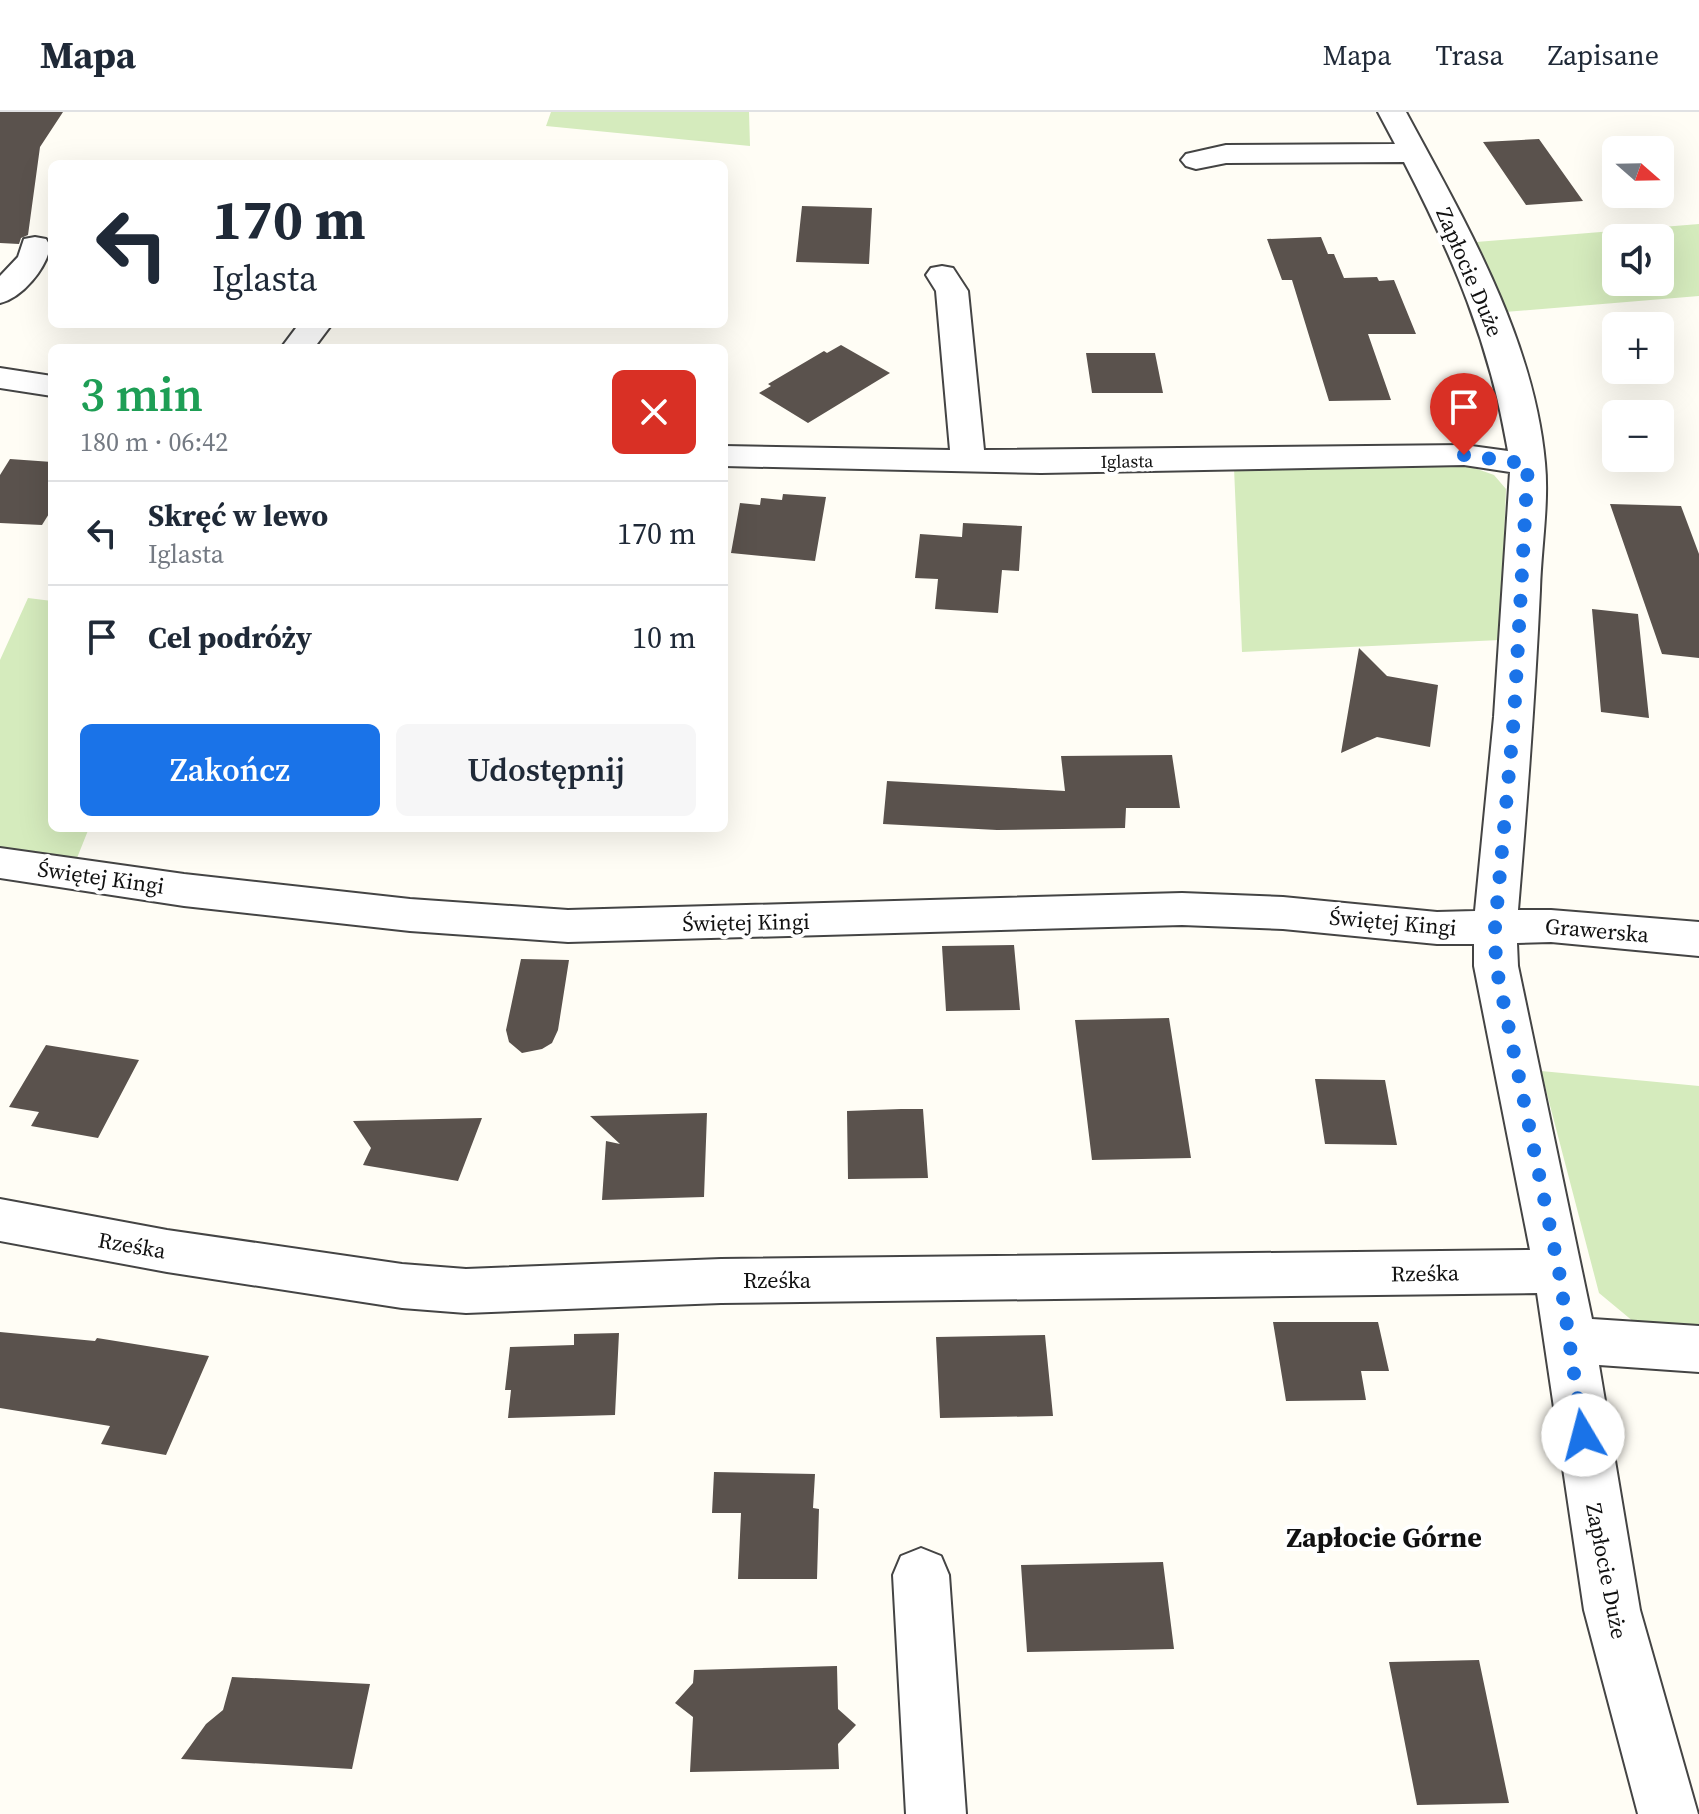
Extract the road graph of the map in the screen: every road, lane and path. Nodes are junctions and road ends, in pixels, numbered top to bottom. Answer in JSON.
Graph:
{"nodes":[{"id":1,"x":1392,"y":112,"type":"edge"},
{"id":2,"x":1416,"y":153,"type":"junction"},
{"id":3,"x":1196,"y":160,"type":"dead end"},
{"id":4,"x":35,"y":246,"type":"dead end"},
{"id":5,"x":942,"y":275,"type":"dead end"},
{"id":6,"x":0,"y":294,"type":"edge"},
{"id":7,"x":313,"y":328,"type":"edge"},
{"id":8,"x":300,"y":344,"type":"edge"},
{"id":9,"x":0,"y":378,"type":"edge"},
{"id":10,"x":48,"y":385,"type":"edge"},
{"id":11,"x":728,"y":456,"type":"edge"},
{"id":12,"x":968,"y":460,"type":"junction"},
{"id":13,"x":1528,"y":464,"type":"junction"},
{"id":14,"x":0,"y":863,"type":"edge"},
{"id":15,"x":1495,"y":928,"type":"junction"},
{"id":16,"x":1699,"y":939,"type":"edge"},
{"id":17,"x":0,"y":1220,"type":"edge"},
{"id":18,"x":1559,"y":1271,"type":"junction"},
{"id":19,"x":1569,"y":1340,"type":"junction"},
{"id":20,"x":1699,"y":1349,"type":"edge"},
{"id":21,"x":921,"y":1575,"type":"dead end"},
{"id":22,"x":936,"y":1814,"type":"edge"},
{"id":23,"x":1668,"y":1814,"type":"edge"}],
"edges":[{"from":1,"to":2,"type":"street","name":"Zapłocie Duże"},
{"from":2,"to":3,"type":"street"},
{"from":2,"to":13,"type":"street","name":"Zapłocie Duże"},
{"from":4,"to":6,"type":"street"},
{"from":5,"to":12,"type":"street"},
{"from":7,"to":8,"type":"street"},
{"from":9,"to":10,"type":"street"},
{"from":11,"to":12,"type":"street","name":"Iglasta"},
{"from":12,"to":13,"type":"street","name":"Iglasta"},
{"from":13,"to":15,"type":"street","name":"Zapłocie Duże"},
{"from":14,"to":15,"type":"street","name":"Świętej Kingi"},
{"from":15,"to":16,"type":"street","name":"Grawerska"},
{"from":15,"to":18,"type":"street","name":"Zapłocie Duże"},
{"from":17,"to":18,"type":"street","name":"Rześka"},
{"from":18,"to":19,"type":"street","name":"Zapłocie Duże"},
{"from":19,"to":20,"type":"street"},
{"from":19,"to":23,"type":"street","name":"Zapłocie Duże"},
{"from":21,"to":22,"type":"street"}]}
